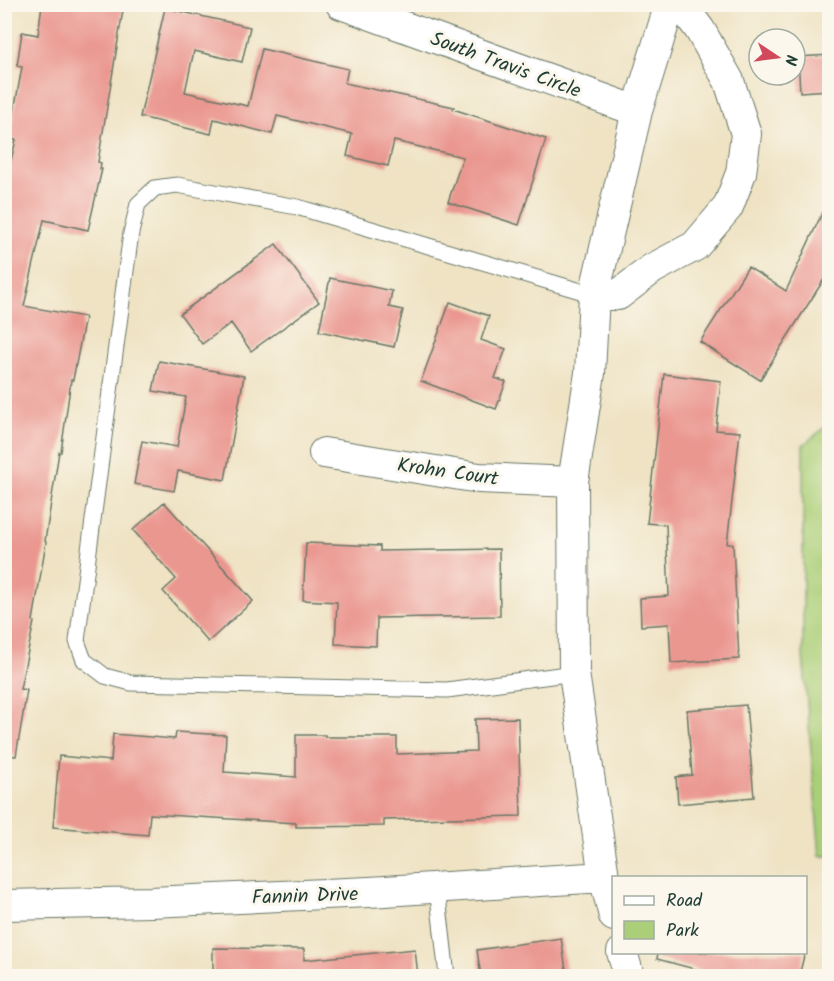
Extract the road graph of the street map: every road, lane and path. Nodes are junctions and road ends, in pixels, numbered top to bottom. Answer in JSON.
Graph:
{"nodes":[{"id":1,"x":341,"y":4,"type":"edge"},
{"id":2,"x":670,"y":4,"type":"edge"},
{"id":3,"x":681,"y":4,"type":"edge"},
{"id":4,"x":637,"y":111,"type":"junction"},
{"id":5,"x":594,"y":295,"type":"junction"},
{"id":6,"x":324,"y":453,"type":"dead end"},
{"id":7,"x":573,"y":482,"type":"junction"},
{"id":8,"x":574,"y":673,"type":"junction"},
{"id":9,"x":604,"y":878,"type":"junction"},
{"id":10,"x":437,"y":888,"type":"junction"},
{"id":11,"x":4,"y":905,"type":"edge"},
{"id":12,"x":612,"y":908,"type":"edge"},
{"id":13,"x":623,"y":954,"type":"edge"},
{"id":14,"x":447,"y":976,"type":"edge"},
{"id":15,"x":629,"y":976,"type":"edge"}],
"edges":[{"from":1,"to":4,"type":"street","name":"South Travis Circle"},
{"from":2,"to":4,"type":"street"},
{"from":3,"to":5,"type":"street"},
{"from":4,"to":5,"type":"street"},
{"from":5,"to":7,"type":"street"},
{"from":5,"to":8,"type":"lane"},
{"from":6,"to":7,"type":"street","name":"Krohn Court"},
{"from":7,"to":8,"type":"street"},
{"from":8,"to":9,"type":"street"},
{"from":9,"to":10,"type":"street","name":"Fannin Drive"},
{"from":9,"to":12,"type":"street"},
{"from":10,"to":11,"type":"street","name":"Fannin Drive"},
{"from":10,"to":14,"type":"lane"},
{"from":13,"to":15,"type":"street"}]}
